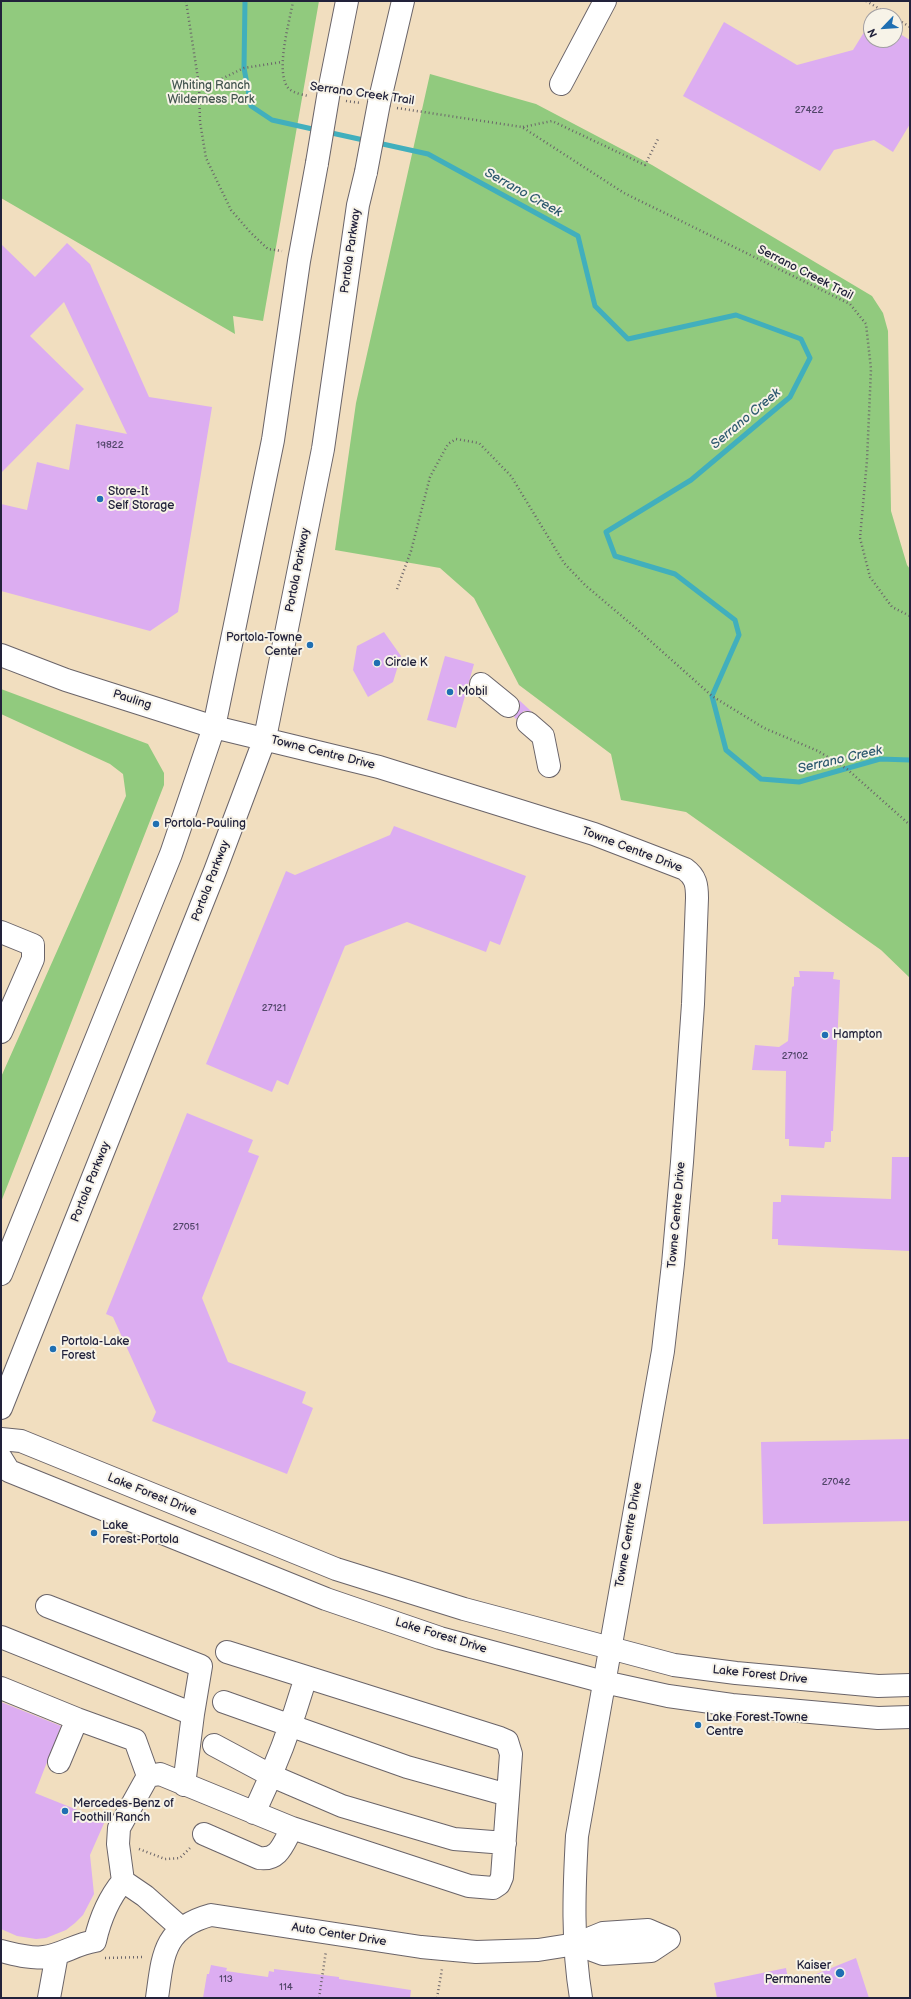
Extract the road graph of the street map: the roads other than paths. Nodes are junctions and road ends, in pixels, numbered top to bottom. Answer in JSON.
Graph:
{"nodes":[{"id":1,"x":347,"y":1,"type":"edge"},
{"id":2,"x":403,"y":1,"type":"edge"},
{"id":3,"x":605,"y":1,"type":"edge"},
{"id":4,"x":561,"y":84,"type":"dead end"},
{"id":5,"x":1,"y":655,"type":"edge"},
{"id":6,"x":481,"y":684,"type":"dead end"},
{"id":7,"x":508,"y":706,"type":"dead end"},
{"id":8,"x":528,"y":723,"type":"dead end"},
{"id":9,"x":214,"y":727,"type":"junction"},
{"id":10,"x":265,"y":738,"type":"junction"},
{"id":11,"x":549,"y":766,"type":"dead end"},
{"id":12,"x":1,"y":932,"type":"edge"},
{"id":13,"x":1,"y":1032,"type":"edge"},
{"id":14,"x":1,"y":1274,"type":"edge"},
{"id":15,"x":1,"y":1408,"type":"edge"},
{"id":16,"x":1,"y":1439,"type":"edge"},
{"id":17,"x":1,"y":1458,"type":"edge"},
{"id":18,"x":47,"y":1606,"type":"dead end"},
{"id":19,"x":1,"y":1637,"type":"edge"},
{"id":20,"x":610,"y":1649,"type":"junction"},
{"id":21,"x":227,"y":1652,"type":"dead end"},
{"id":22,"x":306,"y":1677,"type":"junction"},
{"id":23,"x":604,"y":1682,"type":"junction"},
{"id":24,"x":910,"y":1685,"type":"edge"},
{"id":25,"x":1,"y":1688,"type":"edge"},
{"id":26,"x":224,"y":1702,"type":"dead end"},
{"id":27,"x":193,"y":1714,"type":"junction"},
{"id":28,"x":910,"y":1718,"type":"edge"},
{"id":29,"x":77,"y":1719,"type":"junction"},
{"id":30,"x":291,"y":1726,"type":"junction"},
{"id":31,"x":214,"y":1745,"type":"dead end"},
{"id":32,"x":59,"y":1762,"type":"dead end"},
{"id":33,"x":148,"y":1776,"type":"junction"},
{"id":34,"x":272,"y":1776,"type":"junction"},
{"id":35,"x":184,"y":1785,"type":"junction"},
{"id":36,"x":508,"y":1795,"type":"junction"},
{"id":37,"x":254,"y":1813,"type":"junction"},
{"id":38,"x":292,"y":1828,"type":"junction"},
{"id":39,"x":204,"y":1834,"type":"road end"},
{"id":40,"x":505,"y":1843,"type":"junction"},
{"id":41,"x":123,"y":1880,"type":"junction"},
{"id":42,"x":181,"y":1928,"type":"junction"},
{"id":43,"x":576,"y":1944,"type":"junction"},
{"id":44,"x":1,"y":1951,"type":"edge"},
{"id":45,"x":57,"y":1954,"type":"junction"},
{"id":46,"x":49,"y":1998,"type":"edge"},
{"id":47,"x":157,"y":1998,"type":"edge"},
{"id":48,"x":581,"y":1998,"type":"edge"}],
"edges":[{"from":1,"to":9,"type":"main road","bridge":true},
{"from":2,"to":10,"type":"main road","name":"Portola Parkway","bridge":true},
{"from":3,"to":4,"type":"main road"},
{"from":5,"to":9,"type":"main road","name":"Pauling"},
{"from":6,"to":7,"type":"main road"},
{"from":8,"to":11,"type":"main road"},
{"from":9,"to":10,"type":"main road","name":"Pauling"},
{"from":9,"to":14,"type":"main road"},
{"from":10,"to":15,"type":"main road","name":"Portola Parkway"},
{"from":10,"to":20,"type":"main road","name":"Towne Centre Drive"},
{"from":12,"to":13,"type":"main road"},
{"from":16,"to":20,"type":"main road","name":"Lake Forest Drive"},
{"from":17,"to":23,"type":"main road","name":"Lake Forest Drive"},
{"from":18,"to":27,"type":"main road"},
{"from":19,"to":27,"type":"main road"},
{"from":20,"to":23,"type":"main road","name":"Towne Centre Drive"},
{"from":20,"to":24,"type":"main road","name":"Lake Forest Drive"},
{"from":21,"to":22,"type":"main road"},
{"from":22,"to":30,"type":"main road"},
{"from":22,"to":36,"type":"main road"},
{"from":23,"to":28,"type":"main road","name":"Lake Forest Drive"},
{"from":23,"to":43,"type":"main road","name":"Towne Centre Drive"},
{"from":25,"to":29,"type":"main road"},
{"from":26,"to":30,"type":"main road"},
{"from":27,"to":35,"type":"main road"},
{"from":29,"to":32,"type":"main road"},
{"from":29,"to":33,"type":"main road"},
{"from":30,"to":34,"type":"main road"},
{"from":30,"to":36,"type":"main road"},
{"from":31,"to":34,"type":"main road"},
{"from":33,"to":35,"type":"main road"},
{"from":33,"to":41,"type":"main road"},
{"from":34,"to":37,"type":"main road"},
{"from":34,"to":40,"type":"main road"},
{"from":35,"to":37,"type":"main road"},
{"from":36,"to":40,"type":"main road"},
{"from":37,"to":38,"type":"main road"},
{"from":38,"to":39,"type":"main road"},
{"from":38,"to":40,"type":"main road"},
{"from":41,"to":42,"type":"main road"},
{"from":41,"to":45,"type":"main road"},
{"from":42,"to":43,"type":"main road","name":"Auto Center Drive"},
{"from":42,"to":47,"type":"main road","name":"Auto Center Drive"},
{"from":43,"to":48,"type":"main road","name":"Towne Centre Drive"},
{"from":44,"to":45,"type":"main road"},
{"from":45,"to":46,"type":"main road"}]}
